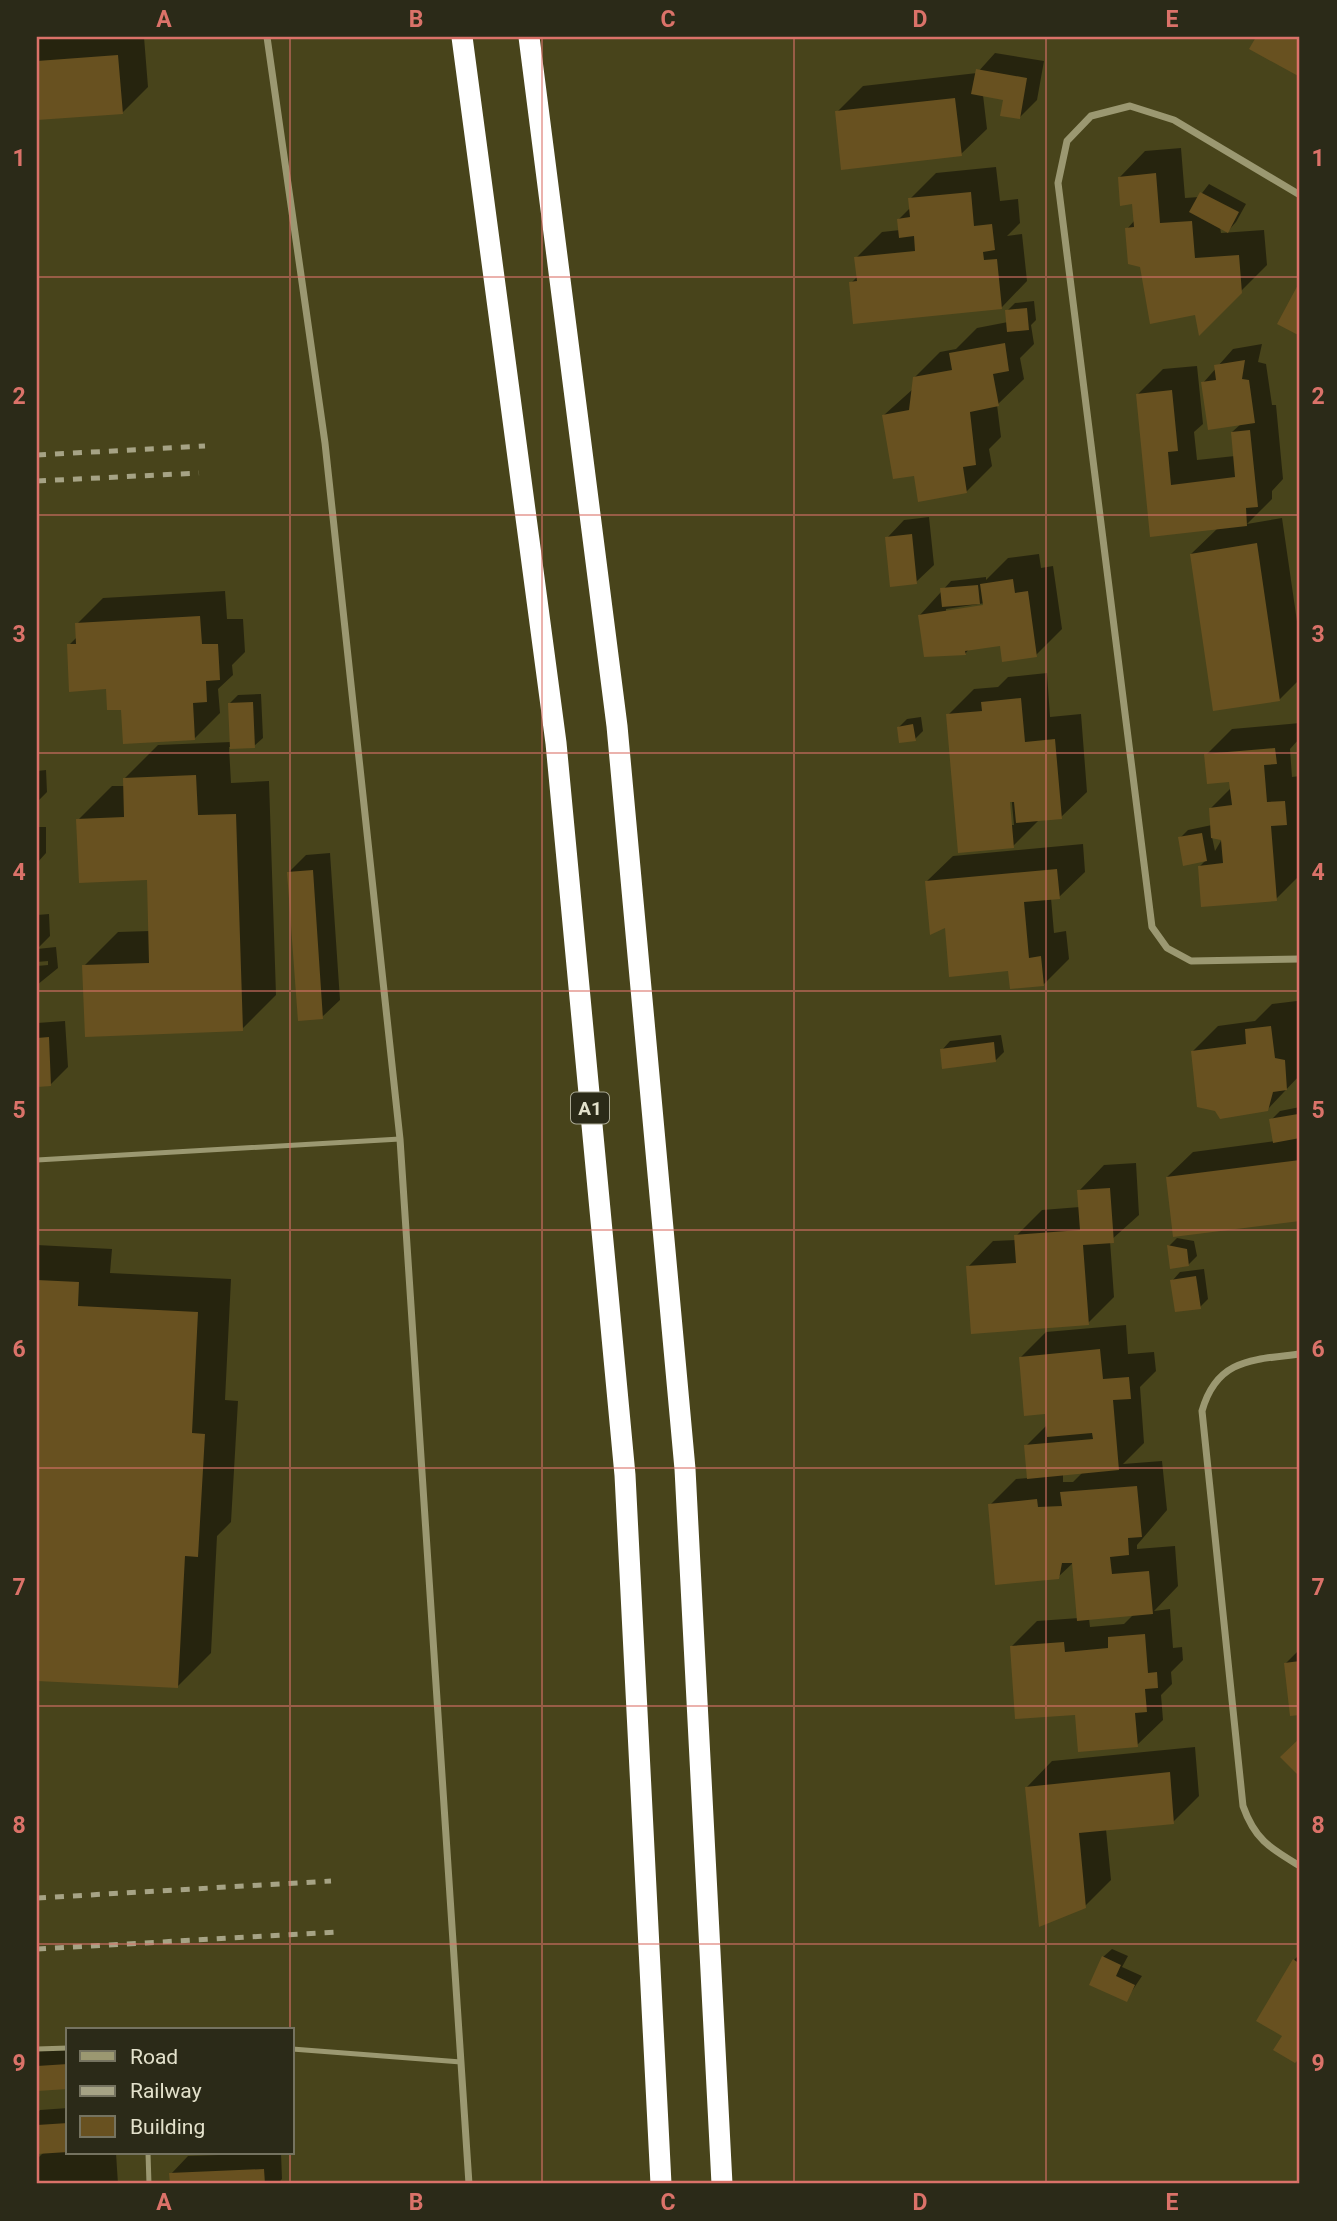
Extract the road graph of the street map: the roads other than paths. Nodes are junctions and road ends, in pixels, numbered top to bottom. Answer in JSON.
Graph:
{"nodes":[{"id":1,"x":267,"y":37,"type":"edge"},
{"id":2,"x":462,"y":37,"type":"edge"},
{"id":3,"x":529,"y":37,"type":"edge"},
{"id":4,"x":1300,"y":195,"type":"edge"},
{"id":5,"x":1300,"y":958,"type":"edge"},
{"id":6,"x":400,"y":1139,"type":"junction"},
{"id":7,"x":37,"y":1160,"type":"edge"},
{"id":8,"x":1300,"y":1354,"type":"edge"},
{"id":9,"x":1300,"y":1866,"type":"edge"},
{"id":10,"x":66,"y":2048,"type":"edge"},
{"id":11,"x":37,"y":2049,"type":"edge"},
{"id":12,"x":294,"y":2049,"type":"edge"},
{"id":13,"x":461,"y":2062,"type":"junction"},
{"id":14,"x":148,"y":2154,"type":"edge"},
{"id":15,"x":149,"y":2184,"type":"edge"},
{"id":16,"x":469,"y":2184,"type":"edge"},
{"id":17,"x":662,"y":2184,"type":"edge"},
{"id":18,"x":722,"y":2184,"type":"edge"}],
"edges":[{"from":1,"to":6,"type":"street"},
{"from":2,"to":17,"type":"highway","number":"A1"},
{"from":3,"to":18,"type":"highway"},
{"from":4,"to":5,"type":"street"},
{"from":6,"to":7,"type":"lane"},
{"from":6,"to":13,"type":"street"},
{"from":8,"to":9,"type":"street"},
{"from":10,"to":11,"type":"lane"},
{"from":12,"to":13,"type":"lane"},
{"from":13,"to":16,"type":"street"},
{"from":14,"to":15,"type":"lane"}]}
